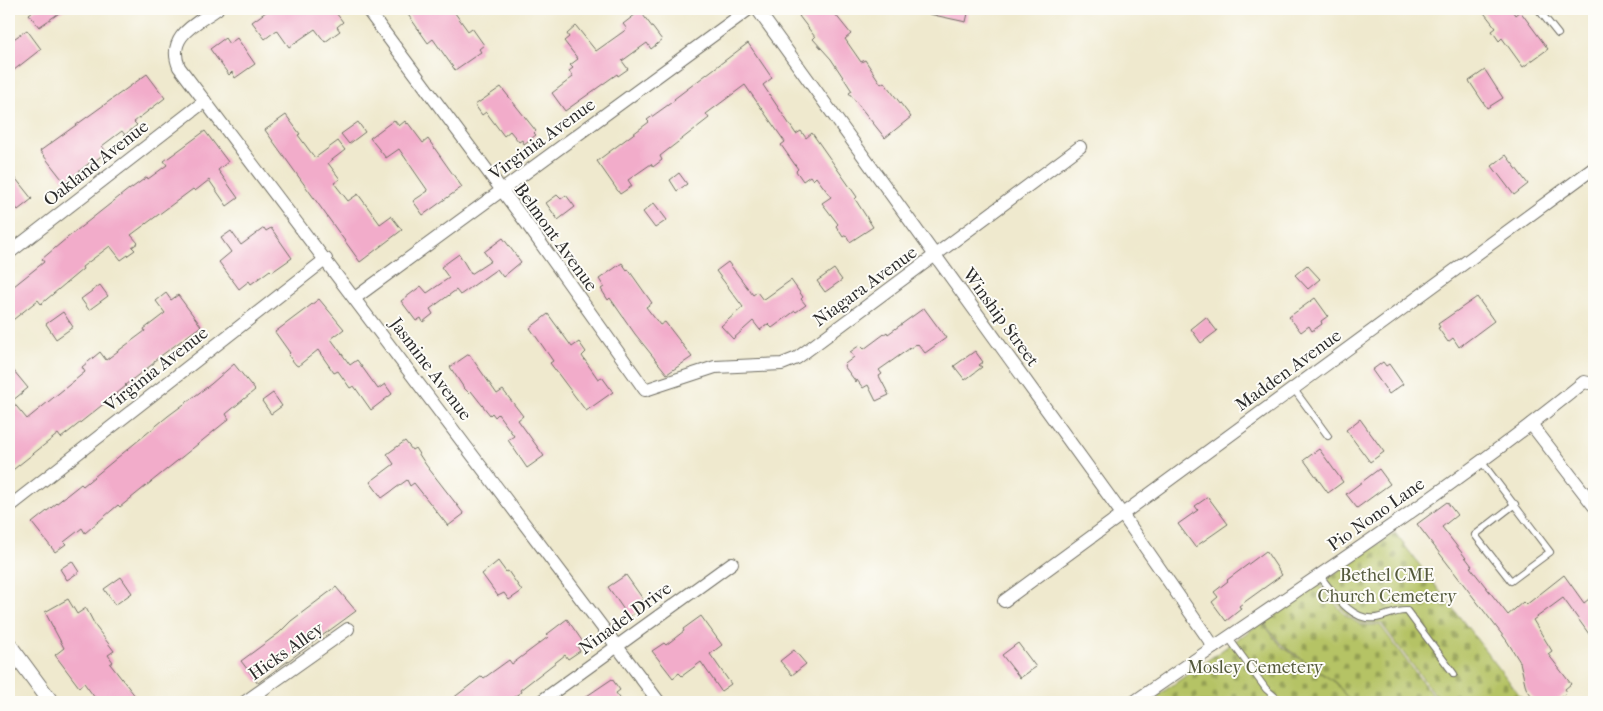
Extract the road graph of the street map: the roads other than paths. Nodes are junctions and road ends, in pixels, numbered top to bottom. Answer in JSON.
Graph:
{"nodes":[{"id":1,"x":217,"y":9,"type":"edge"},
{"id":2,"x":367,"y":9,"type":"edge"},
{"id":3,"x":749,"y":9,"type":"edge"},
{"id":4,"x":757,"y":9,"type":"edge"},
{"id":5,"x":1538,"y":9,"type":"edge"},
{"id":6,"x":1558,"y":34,"type":"dead end"},
{"id":7,"x":205,"y":101,"type":"junction"},
{"id":8,"x":1080,"y":147,"type":"dead end"},
{"id":9,"x":1594,"y":168,"type":"edge"},
{"id":10,"x":502,"y":190,"type":"junction"},
{"id":11,"x":9,"y":253,"type":"edge"},
{"id":12,"x":935,"y":256,"type":"junction"},
{"id":13,"x":326,"y":259,"type":"junction"},
{"id":14,"x":355,"y":298,"type":"junction"},
{"id":15,"x":1589,"y":383,"type":"edge"},
{"id":16,"x":1293,"y":388,"type":"junction"},
{"id":17,"x":644,"y":390,"type":"joint"},
{"id":18,"x":1531,"y":424,"type":"junction"},
{"id":19,"x":1328,"y":436,"type":"dead end"},
{"id":20,"x":1480,"y":460,"type":"junction"},
{"id":21,"x":1515,"y":504,"type":"junction"},
{"id":22,"x":1594,"y":506,"type":"edge"},
{"id":23,"x":9,"y":507,"type":"edge"},
{"id":24,"x":1122,"y":514,"type":"junction"},
{"id":25,"x":732,"y":563,"type":"dead end"},
{"id":26,"x":1319,"y":575,"type":"junction"},
{"id":27,"x":1004,"y":601,"type":"dead end"},
{"id":28,"x":348,"y":629,"type":"dead end"},
{"id":29,"x":1228,"y":637,"type":"junction"},
{"id":30,"x":9,"y":645,"type":"edge"},
{"id":31,"x":617,"y":646,"type":"junction"},
{"id":32,"x":1214,"y":646,"type":"junction"},
{"id":33,"x":1454,"y":674,"type":"dead end"},
{"id":34,"x":51,"y":702,"type":"edge"},
{"id":35,"x":244,"y":702,"type":"edge"},
{"id":36,"x":540,"y":702,"type":"edge"},
{"id":37,"x":659,"y":702,"type":"edge"},
{"id":38,"x":1134,"y":702,"type":"edge"},
{"id":39,"x":1281,"y":702,"type":"edge"}],
"edges":[{"from":1,"to":7,"type":"street","name":"Jasmine Avenue"},
{"from":2,"to":10,"type":"street","name":"Belmont Avenue"},
{"from":3,"to":10,"type":"street","name":"Virginia Avenue"},
{"from":4,"to":12,"type":"street","name":"Winship Street"},
{"from":5,"to":6,"type":"lane"},
{"from":7,"to":11,"type":"street","name":"Oakland Avenue"},
{"from":7,"to":13,"type":"street","name":"Jasmine Avenue"},
{"from":8,"to":12,"type":"street","name":"Niagara Avenue"},
{"from":9,"to":16,"type":"street","name":"Madden Avenue"},
{"from":10,"to":14,"type":"street","name":"Virginia Avenue"},
{"from":10,"to":17,"type":"street","name":"Belmont Avenue"},
{"from":12,"to":17,"type":"street","name":"Niagara Avenue"},
{"from":12,"to":24,"type":"street","name":"Winship Street"},
{"from":13,"to":14,"type":"street","name":"Jasmine Avenue"},
{"from":13,"to":23,"type":"street","name":"Virginia Avenue"},
{"from":14,"to":31,"type":"street","name":"Jasmine Avenue"},
{"from":15,"to":18,"type":"street","name":"Pio Nono Lane"},
{"from":16,"to":19,"type":"lane"},
{"from":16,"to":24,"type":"street","name":"Madden Avenue"},
{"from":18,"to":20,"type":"street","name":"Pio Nono Lane"},
{"from":18,"to":22,"type":"street"},
{"from":20,"to":21,"type":"lane"},
{"from":20,"to":26,"type":"street","name":"Pio Nono Lane"},
{"from":21,"to":21,"type":"lane"},
{"from":24,"to":27,"type":"street","name":"Madden Avenue"},
{"from":24,"to":32,"type":"street","name":"Winship Street"},
{"from":25,"to":31,"type":"street","name":"Ninadel Drive"},
{"from":26,"to":29,"type":"street","name":"Pio Nono Lane"},
{"from":26,"to":33,"type":"lane"},
{"from":28,"to":35,"type":"street","name":"Hicks Alley"},
{"from":29,"to":32,"type":"street","name":"Pio Nono Lane"},
{"from":29,"to":39,"type":"lane"},
{"from":30,"to":34,"type":"street"},
{"from":31,"to":36,"type":"street","name":"Ninadel Drive"},
{"from":31,"to":37,"type":"street","name":"Jasmine Avenue"},
{"from":32,"to":38,"type":"street","name":"Pio Nono Lane"}]}
